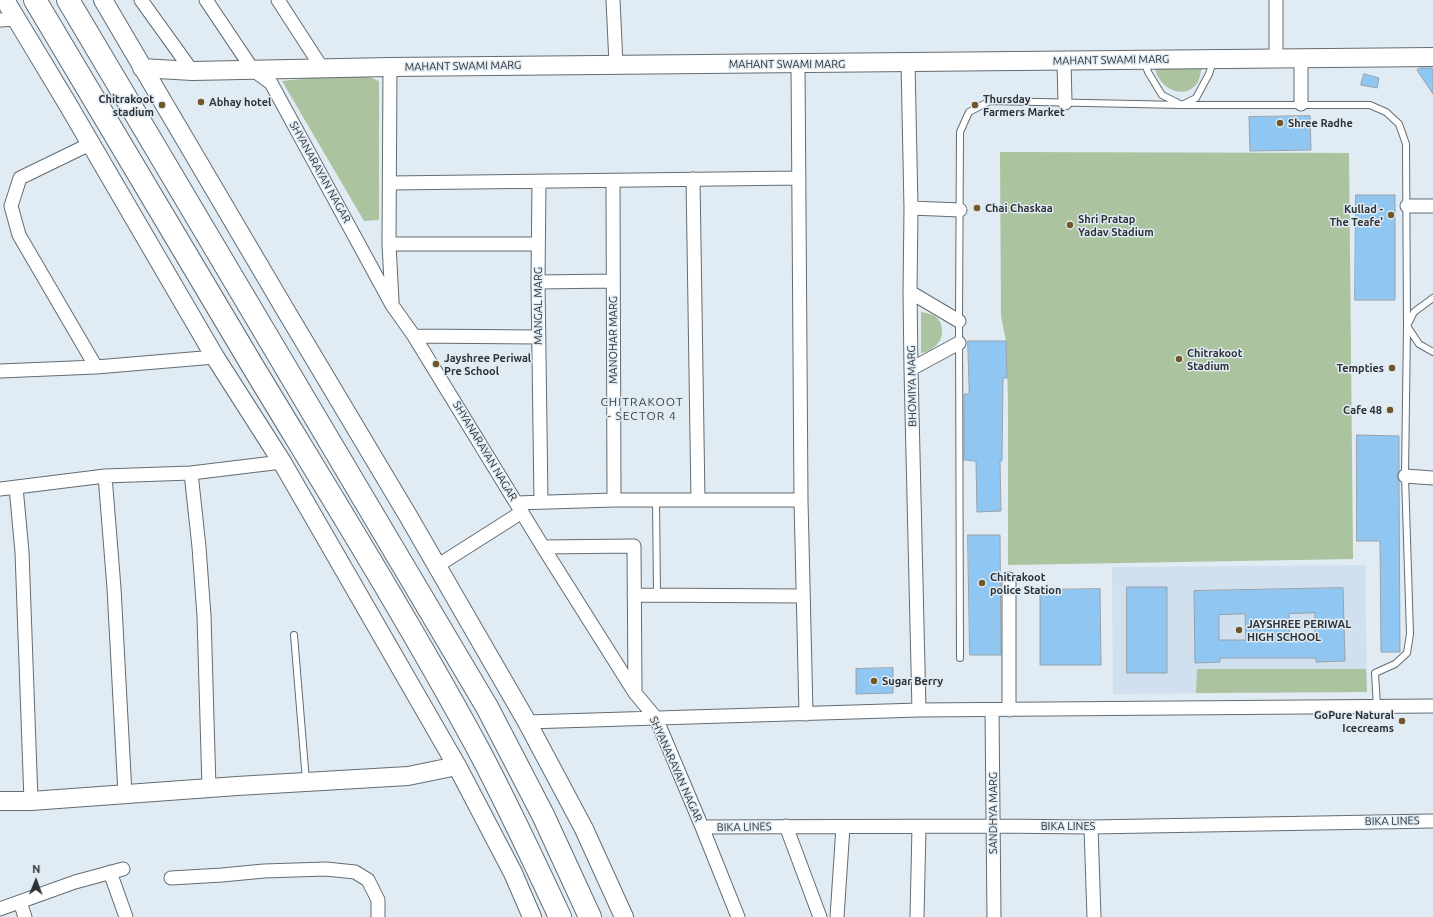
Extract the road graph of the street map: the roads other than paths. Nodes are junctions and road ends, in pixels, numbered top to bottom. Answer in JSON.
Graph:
{"nodes":[{"id":1,"x":5,"y":0,"type":"edge"},
{"id":2,"x":35,"y":0,"type":"edge"},
{"id":3,"x":68,"y":0,"type":"edge"},
{"id":4,"x":103,"y":0,"type":"edge"},
{"id":5,"x":141,"y":0,"type":"edge"},
{"id":6,"x":206,"y":0,"type":"edge"},
{"id":7,"x":278,"y":0,"type":"edge"},
{"id":8,"x":613,"y":0,"type":"edge"},
{"id":9,"x":1276,"y":0,"type":"edge"},
{"id":10,"x":8,"y":20,"type":"edge"},
{"id":11,"x":1433,"y":57,"type":"edge"},
{"id":12,"x":1213,"y":58,"type":"junction"},
{"id":13,"x":1276,"y":59,"type":"junction"},
{"id":14,"x":1301,"y":59,"type":"junction"},
{"id":15,"x":1144,"y":60,"type":"junction"},
{"id":16,"x":1064,"y":61,"type":"junction"},
{"id":17,"x":908,"y":62,"type":"junction"},
{"id":18,"x":616,"y":64,"type":"junction"},
{"id":19,"x":798,"y":64,"type":"junction"},
{"id":20,"x":390,"y":67,"type":"junction"},
{"id":21,"x":142,"y":68,"type":"junction"},
{"id":22,"x":322,"y":68,"type":"junction"},
{"id":23,"x":253,"y":70,"type":"junction"},
{"id":24,"x":192,"y":71,"type":"junction"},
{"id":25,"x":1065,"y":103,"type":"junction"},
{"id":26,"x":1301,"y":104,"type":"junction"},
{"id":27,"x":1182,"y":105,"type":"junction"},
{"id":28,"x":90,"y":144,"type":"junction"},
{"id":29,"x":798,"y":178,"type":"junction"},
{"id":30,"x":693,"y":179,"type":"junction"},
{"id":31,"x":539,"y":181,"type":"junction"},
{"id":32,"x":613,"y":181,"type":"junction"},
{"id":33,"x":390,"y":183,"type":"junction"},
{"id":34,"x":1407,"y":206,"type":"junction"},
{"id":35,"x":1433,"y":206,"type":"edge"},
{"id":36,"x":911,"y":208,"type":"junction"},
{"id":37,"x":960,"y":210,"type":"junction"},
{"id":38,"x":389,"y":244,"type":"junction"},
{"id":39,"x":538,"y":244,"type":"junction"},
{"id":40,"x":613,"y":281,"type":"junction"},
{"id":41,"x":538,"y":282,"type":"junction"},
{"id":42,"x":910,"y":292,"type":"junction"},
{"id":43,"x":1433,"y":298,"type":"edge"},
{"id":44,"x":392,"y":305,"type":"junction"},
{"id":45,"x":958,"y":321,"type":"junction"},
{"id":46,"x":1407,"y":326,"type":"junction"},
{"id":47,"x":414,"y":336,"type":"junction"},
{"id":48,"x":538,"y":337,"type":"junction"},
{"id":49,"x":959,"y":343,"type":"junction"},
{"id":50,"x":1433,"y":352,"type":"edge"},
{"id":51,"x":215,"y":357,"type":"junction"},
{"id":52,"x":96,"y":367,"type":"junction"},
{"id":53,"x":911,"y":369,"type":"junction"},
{"id":54,"x":0,"y":371,"type":"edge"},
{"id":55,"x":282,"y":462,"type":"junction"},
{"id":56,"x":191,"y":472,"type":"junction"},
{"id":57,"x":105,"y":476,"type":"junction"},
{"id":58,"x":1405,"y":476,"type":"junction"},
{"id":59,"x":1433,"y":478,"type":"edge"},
{"id":60,"x":16,"y":487,"type":"junction"},
{"id":61,"x":0,"y":489,"type":"edge"},
{"id":62,"x":614,"y":500,"type":"junction"},
{"id":63,"x":656,"y":500,"type":"junction"},
{"id":64,"x":698,"y":500,"type":"junction"},
{"id":65,"x":801,"y":500,"type":"junction"},
{"id":66,"x":541,"y":502,"type":"junction"},
{"id":67,"x":519,"y":508,"type":"junction"},
{"id":68,"x":543,"y":547,"type":"junction"},
{"id":69,"x":437,"y":566,"type":"junction"},
{"id":70,"x":1009,"y":579,"type":"dead end"},
{"id":71,"x":634,"y":594,"type":"junction"},
{"id":72,"x":657,"y":594,"type":"junction"},
{"id":73,"x":803,"y":596,"type":"junction"},
{"id":74,"x":294,"y":635,"type":"dead end"},
{"id":75,"x":960,"y":658,"type":"dead end"},
{"id":76,"x":635,"y":693,"type":"junction"},
{"id":77,"x":1433,"y":706,"type":"edge"},
{"id":78,"x":1377,"y":707,"type":"junction"},
{"id":79,"x":919,"y":710,"type":"junction"},
{"id":80,"x":992,"y":710,"type":"junction"},
{"id":81,"x":1009,"y":710,"type":"junction"},
{"id":82,"x":806,"y":714,"type":"junction"},
{"id":83,"x":656,"y":718,"type":"junction"},
{"id":84,"x":527,"y":722,"type":"junction"},
{"id":85,"x":458,"y":766,"type":"junction"},
{"id":86,"x":306,"y":782,"type":"junction"},
{"id":87,"x":209,"y":788,"type":"junction"},
{"id":88,"x":125,"y":794,"type":"junction"},
{"id":89,"x":0,"y":801,"type":"edge"},
{"id":90,"x":31,"y":801,"type":"junction"},
{"id":91,"x":1433,"y":821,"type":"edge"},
{"id":92,"x":786,"y":826,"type":"junction"},
{"id":93,"x":993,"y":826,"type":"junction"},
{"id":94,"x":702,"y":827,"type":"junction"},
{"id":95,"x":843,"y":827,"type":"junction"},
{"id":96,"x":919,"y":827,"type":"junction"},
{"id":97,"x":1091,"y":827,"type":"junction"},
{"id":98,"x":123,"y":869,"type":"dead end"},
{"id":99,"x":110,"y":872,"type":"junction"},
{"id":100,"x":171,"y":878,"type":"dead end"},
{"id":101,"x":20,"y":902,"type":"junction"},
{"id":102,"x":0,"y":909,"type":"edge"},
{"id":103,"x":25,"y":917,"type":"edge"},
{"id":104,"x":126,"y":917,"type":"edge"},
{"id":105,"x":378,"y":917,"type":"edge"},
{"id":106,"x":532,"y":917,"type":"edge"},
{"id":107,"x":560,"y":917,"type":"edge"},
{"id":108,"x":590,"y":917,"type":"edge"},
{"id":109,"x":624,"y":917,"type":"edge"},
{"id":110,"x":738,"y":917,"type":"edge"},
{"id":111,"x":820,"y":917,"type":"edge"},
{"id":112,"x":837,"y":917,"type":"edge"},
{"id":113,"x":918,"y":917,"type":"edge"},
{"id":114,"x":994,"y":917,"type":"edge"},
{"id":115,"x":1094,"y":917,"type":"edge"}],
"edges":[{"from":1,"to":10,"type":"street"},
{"from":2,"to":107,"type":"highway"},
{"from":3,"to":108,"type":"highway"},
{"from":4,"to":21,"type":"street"},
{"from":5,"to":24,"type":"street"},
{"from":6,"to":23,"type":"street","name":"SHYANARAYAN NAGAR"},
{"from":7,"to":22,"type":"street"},
{"from":8,"to":18,"type":"street"},
{"from":9,"to":13,"type":"street"},
{"from":10,"to":28,"type":"street"},
{"from":11,"to":14,"type":"street","name":"MAHANT SWAMI MARG"},
{"from":12,"to":13,"type":"street","name":"MAHANT SWAMI MARG"},
{"from":12,"to":15,"type":"street","name":"MAHANT SWAMI MARG"},
{"from":12,"to":27,"type":"lane"},
{"from":13,"to":14,"type":"street","name":"MAHANT SWAMI MARG"},
{"from":14,"to":26,"type":"street"},
{"from":15,"to":16,"type":"street","name":"MAHANT SWAMI MARG"},
{"from":15,"to":27,"type":"lane"},
{"from":16,"to":17,"type":"street","name":"MAHANT SWAMI MARG"},
{"from":16,"to":25,"type":"street"},
{"from":17,"to":19,"type":"street","name":"MAHANT SWAMI MARG"},
{"from":17,"to":36,"type":"street","name":"BHOMIYA MARG"},
{"from":18,"to":19,"type":"street","name":"MAHANT SWAMI MARG"},
{"from":18,"to":20,"type":"street","name":"MAHANT SWAMI MARG"},
{"from":19,"to":29,"type":"street"},
{"from":20,"to":22,"type":"street","name":"MAHANT SWAMI MARG"},
{"from":20,"to":33,"type":"street"},
{"from":21,"to":24,"type":"street","name":"MAHANT SWAMI MARG"},
{"from":21,"to":69,"type":"street"},
{"from":22,"to":23,"type":"street","name":"MAHANT SWAMI MARG"},
{"from":23,"to":24,"type":"street","name":"MAHANT SWAMI MARG"},
{"from":23,"to":44,"type":"street","name":"SHYANARAYAN NAGAR"},
{"from":25,"to":27,"type":"lane"},
{"from":25,"to":37,"type":"lane"},
{"from":26,"to":27,"type":"lane"},
{"from":26,"to":34,"type":"lane"},
{"from":28,"to":51,"type":"street"},
{"from":28,"to":52,"type":"street"},
{"from":29,"to":30,"type":"street"},
{"from":29,"to":65,"type":"street"},
{"from":30,"to":32,"type":"street"},
{"from":30,"to":64,"type":"street"},
{"from":31,"to":32,"type":"street"},
{"from":31,"to":33,"type":"street"},
{"from":31,"to":39,"type":"street","name":"MANGAL MARG"},
{"from":32,"to":40,"type":"street","name":"MANOHAR MARG"},
{"from":33,"to":38,"type":"street"},
{"from":34,"to":35,"type":"street"},
{"from":34,"to":46,"type":"lane"},
{"from":36,"to":37,"type":"street"},
{"from":36,"to":42,"type":"street","name":"BHOMIYA MARG"},
{"from":37,"to":45,"type":"lane"},
{"from":38,"to":39,"type":"street"},
{"from":38,"to":44,"type":"street"},
{"from":39,"to":41,"type":"street","name":"MANGAL MARG"},
{"from":40,"to":41,"type":"street"},
{"from":40,"to":62,"type":"street","name":"MANOHAR MARG"},
{"from":41,"to":48,"type":"street","name":"MANGAL MARG"},
{"from":42,"to":45,"type":"street"},
{"from":42,"to":53,"type":"street","name":"BHOMIYA MARG"},
{"from":43,"to":46,"type":"lane"},
{"from":44,"to":47,"type":"street","name":"SHYANARAYAN NAGAR"},
{"from":45,"to":49,"type":"lane"},
{"from":46,"to":50,"type":"lane"},
{"from":46,"to":58,"type":"lane"},
{"from":47,"to":48,"type":"street"},
{"from":47,"to":67,"type":"street","name":"SHYANARAYAN NAGAR"},
{"from":48,"to":66,"type":"street","name":"MANGAL MARG"},
{"from":49,"to":53,"type":"street"},
{"from":49,"to":75,"type":"lane"},
{"from":51,"to":52,"type":"street"},
{"from":51,"to":55,"type":"street"},
{"from":52,"to":54,"type":"street"},
{"from":53,"to":79,"type":"street","name":"BHOMIYA MARG"},
{"from":55,"to":56,"type":"street"},
{"from":55,"to":85,"type":"street"},
{"from":56,"to":57,"type":"street"},
{"from":56,"to":87,"type":"street"},
{"from":57,"to":60,"type":"street"},
{"from":57,"to":88,"type":"street"},
{"from":58,"to":59,"type":"street"},
{"from":58,"to":78,"type":"lane"},
{"from":60,"to":61,"type":"street"},
{"from":60,"to":90,"type":"street"},
{"from":62,"to":63,"type":"street"},
{"from":62,"to":66,"type":"street"},
{"from":63,"to":64,"type":"street"},
{"from":63,"to":72,"type":"lane"},
{"from":64,"to":65,"type":"street"},
{"from":65,"to":73,"type":"street"},
{"from":66,"to":67,"type":"street"},
{"from":67,"to":68,"type":"street","name":"SHYANARAYAN NAGAR"},
{"from":67,"to":69,"type":"street"},
{"from":68,"to":71,"type":"street"},
{"from":68,"to":76,"type":"street","name":"SHYANARAYAN NAGAR"},
{"from":69,"to":84,"type":"street"},
{"from":70,"to":81,"type":"street"},
{"from":71,"to":72,"type":"street"},
{"from":71,"to":76,"type":"street"},
{"from":72,"to":73,"type":"street"},
{"from":73,"to":82,"type":"street"},
{"from":74,"to":86,"type":"lane"},
{"from":76,"to":83,"type":"street","name":"SHYANARAYAN NAGAR"},
{"from":77,"to":78,"type":"street"},
{"from":78,"to":81,"type":"street"},
{"from":79,"to":80,"type":"street"},
{"from":79,"to":82,"type":"street"},
{"from":80,"to":81,"type":"street"},
{"from":80,"to":93,"type":"street","name":"SANDHYA MARG"},
{"from":82,"to":83,"type":"street"},
{"from":83,"to":84,"type":"street"},
{"from":83,"to":94,"type":"street","name":"SHYANARAYAN NAGAR"},
{"from":84,"to":109,"type":"street"},
{"from":85,"to":86,"type":"street"},
{"from":85,"to":106,"type":"street"},
{"from":86,"to":87,"type":"street"},
{"from":87,"to":88,"type":"street"},
{"from":88,"to":90,"type":"street"},
{"from":89,"to":90,"type":"street"},
{"from":91,"to":97,"type":"street","name":"BIKA LINES"},
{"from":92,"to":94,"type":"street","name":"BIKA LINES"},
{"from":92,"to":95,"type":"street","name":"BIKA LINES"},
{"from":92,"to":111,"type":"street"},
{"from":93,"to":96,"type":"street","name":"BIKA LINES"},
{"from":93,"to":97,"type":"street","name":"BIKA LINES"},
{"from":93,"to":114,"type":"street","name":"SANDHYA MARG"},
{"from":94,"to":110,"type":"street","name":"SHYANARAYAN NAGAR"},
{"from":95,"to":96,"type":"street","name":"BIKA LINES"},
{"from":95,"to":112,"type":"street"},
{"from":96,"to":113,"type":"street"},
{"from":97,"to":115,"type":"street"},
{"from":98,"to":99,"type":"street"},
{"from":99,"to":101,"type":"street"},
{"from":99,"to":104,"type":"street"},
{"from":100,"to":105,"type":"street"},
{"from":101,"to":102,"type":"street"},
{"from":101,"to":103,"type":"street"}]}
